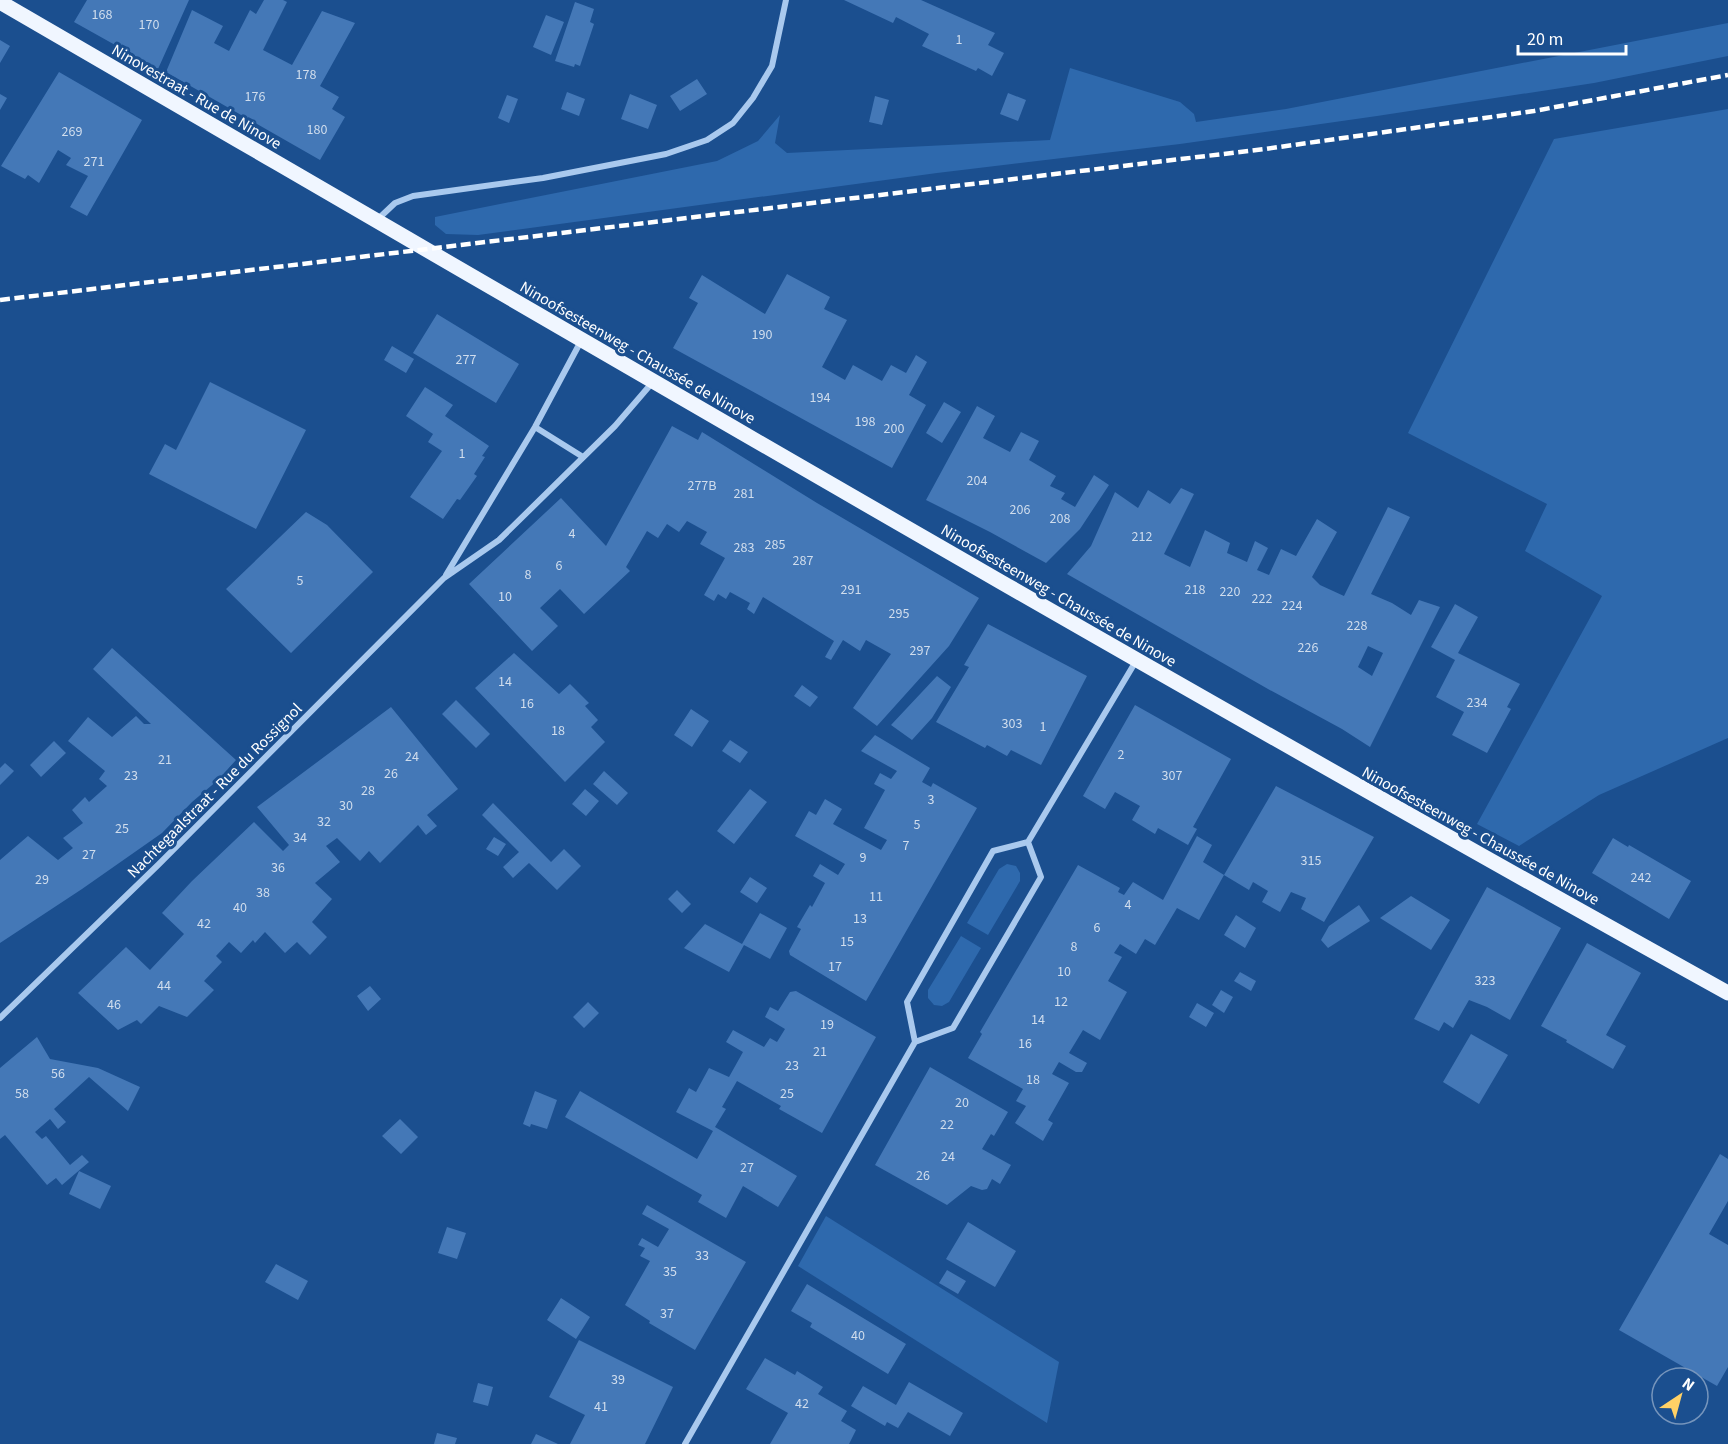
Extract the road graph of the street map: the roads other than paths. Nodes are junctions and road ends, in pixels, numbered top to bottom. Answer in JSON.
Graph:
{"nodes":[{"id":1,"x":786,"y":0,"type":"edge"},
{"id":2,"x":0,"y":2,"type":"edge"},
{"id":3,"x":376,"y":220,"type":"junction"},
{"id":4,"x":581,"y":340,"type":"junction"},
{"id":5,"x":653,"y":382,"type":"junction"},
{"id":6,"x":535,"y":427,"type":"junction"},
{"id":7,"x":583,"y":457,"type":"junction"},
{"id":8,"x":444,"y":578,"type":"junction"},
{"id":9,"x":1137,"y":661,"type":"junction"},
{"id":10,"x":1029,"y":842,"type":"junction"},
{"id":11,"x":1728,"y":993,"type":"edge"},
{"id":12,"x":0,"y":1018,"type":"edge"},
{"id":13,"x":915,"y":1042,"type":"junction"},
{"id":14,"x":685,"y":1444,"type":"edge"}],
"edges":[{"from":1,"to":3,"type":"street"},
{"from":2,"to":3,"type":"main road","name":"Ninovestraat - Rue de Ninove"},
{"from":3,"to":4,"type":"main road","name":"Ninoofsesteenweg - Chaussée de Ninove"},
{"from":4,"to":5,"type":"main road","name":"Ninoofsesteenweg - Chaussée de Ninove"},
{"from":4,"to":6,"type":"street","name":"Nachtegaalstraat - Rue du Rossignol"},
{"from":5,"to":7,"type":"street","name":"Nachtegaalstraat - Rue du Rossignol"},
{"from":5,"to":9,"type":"main road","name":"Ninoofsesteenweg - Chaussée de Ninove"},
{"from":6,"to":7,"type":"street"},
{"from":6,"to":8,"type":"street","name":"Nachtegaalstraat - Rue du Rossignol"},
{"from":7,"to":8,"type":"street","name":"Nachtegaalstraat - Rue du Rossignol"},
{"from":8,"to":12,"type":"street","name":"Nachtegaalstraat - Rue du Rossignol"},
{"from":9,"to":10,"type":"street"},
{"from":9,"to":11,"type":"main road","name":"Ninoofsesteenweg - Chaussée de Ninove"},
{"from":10,"to":13,"type":"street"},
{"from":10,"to":13,"type":"street"},
{"from":13,"to":14,"type":"street"}]}
